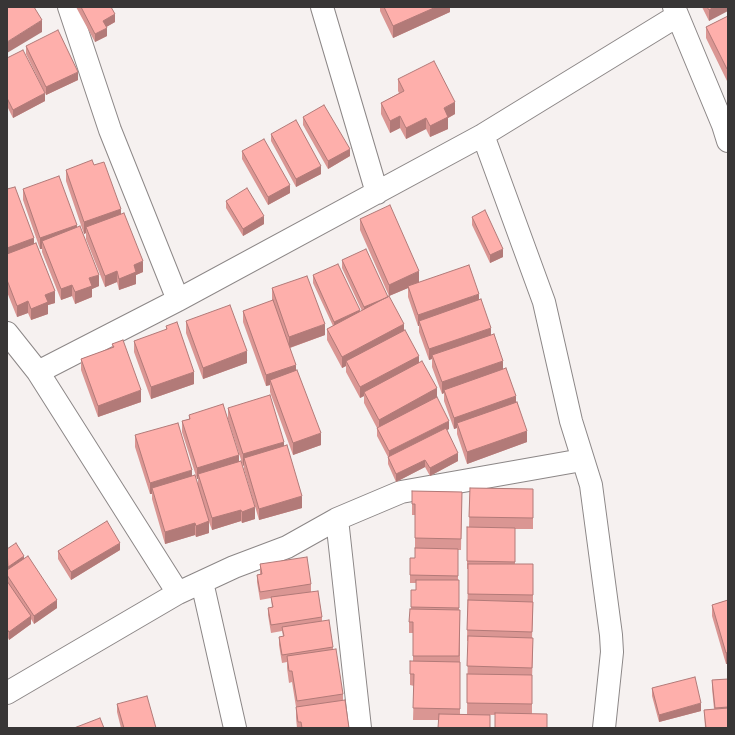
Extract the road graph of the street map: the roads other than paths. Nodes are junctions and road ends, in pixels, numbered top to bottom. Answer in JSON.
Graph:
{"nodes":[{"id":1,"x":69,"y":7,"type":"edge"},
{"id":2,"x":322,"y":7,"type":"edge"},
{"id":3,"x":676,"y":12,"type":"edge"},
{"id":4,"x":726,"y":129,"type":"edge"},
{"id":5,"x":483,"y":135,"type":"junction"},
{"id":6,"x":377,"y":193,"type":"junction"},
{"id":7,"x":178,"y":300,"type":"junction"},
{"id":8,"x":7,"y":333,"type":"edge"},
{"id":9,"x":38,"y":372,"type":"junction"},
{"id":10,"x":582,"y":460,"type":"junction"},
{"id":11,"x":337,"y":519,"type":"junction"},
{"id":12,"x":202,"y":582,"type":"junction"},
{"id":13,"x":178,"y":593,"type":"junction"},
{"id":14,"x":7,"y":693,"type":"edge"},
{"id":15,"x":235,"y":728,"type":"edge"},
{"id":16,"x":360,"y":728,"type":"edge"},
{"id":17,"x":604,"y":728,"type":"edge"}],
"edges":[{"from":1,"to":7,"type":"street"},
{"from":2,"to":6,"type":"street"},
{"from":3,"to":4,"type":"street"},
{"from":3,"to":5,"type":"street"},
{"from":5,"to":6,"type":"street"},
{"from":5,"to":10,"type":"street"},
{"from":6,"to":7,"type":"street"},
{"from":7,"to":9,"type":"street"},
{"from":8,"to":9,"type":"street"},
{"from":9,"to":13,"type":"street"},
{"from":10,"to":11,"type":"street"},
{"from":10,"to":17,"type":"street"},
{"from":11,"to":12,"type":"street"},
{"from":11,"to":16,"type":"street"},
{"from":12,"to":13,"type":"street"},
{"from":12,"to":15,"type":"street"},
{"from":13,"to":14,"type":"street"}]}
